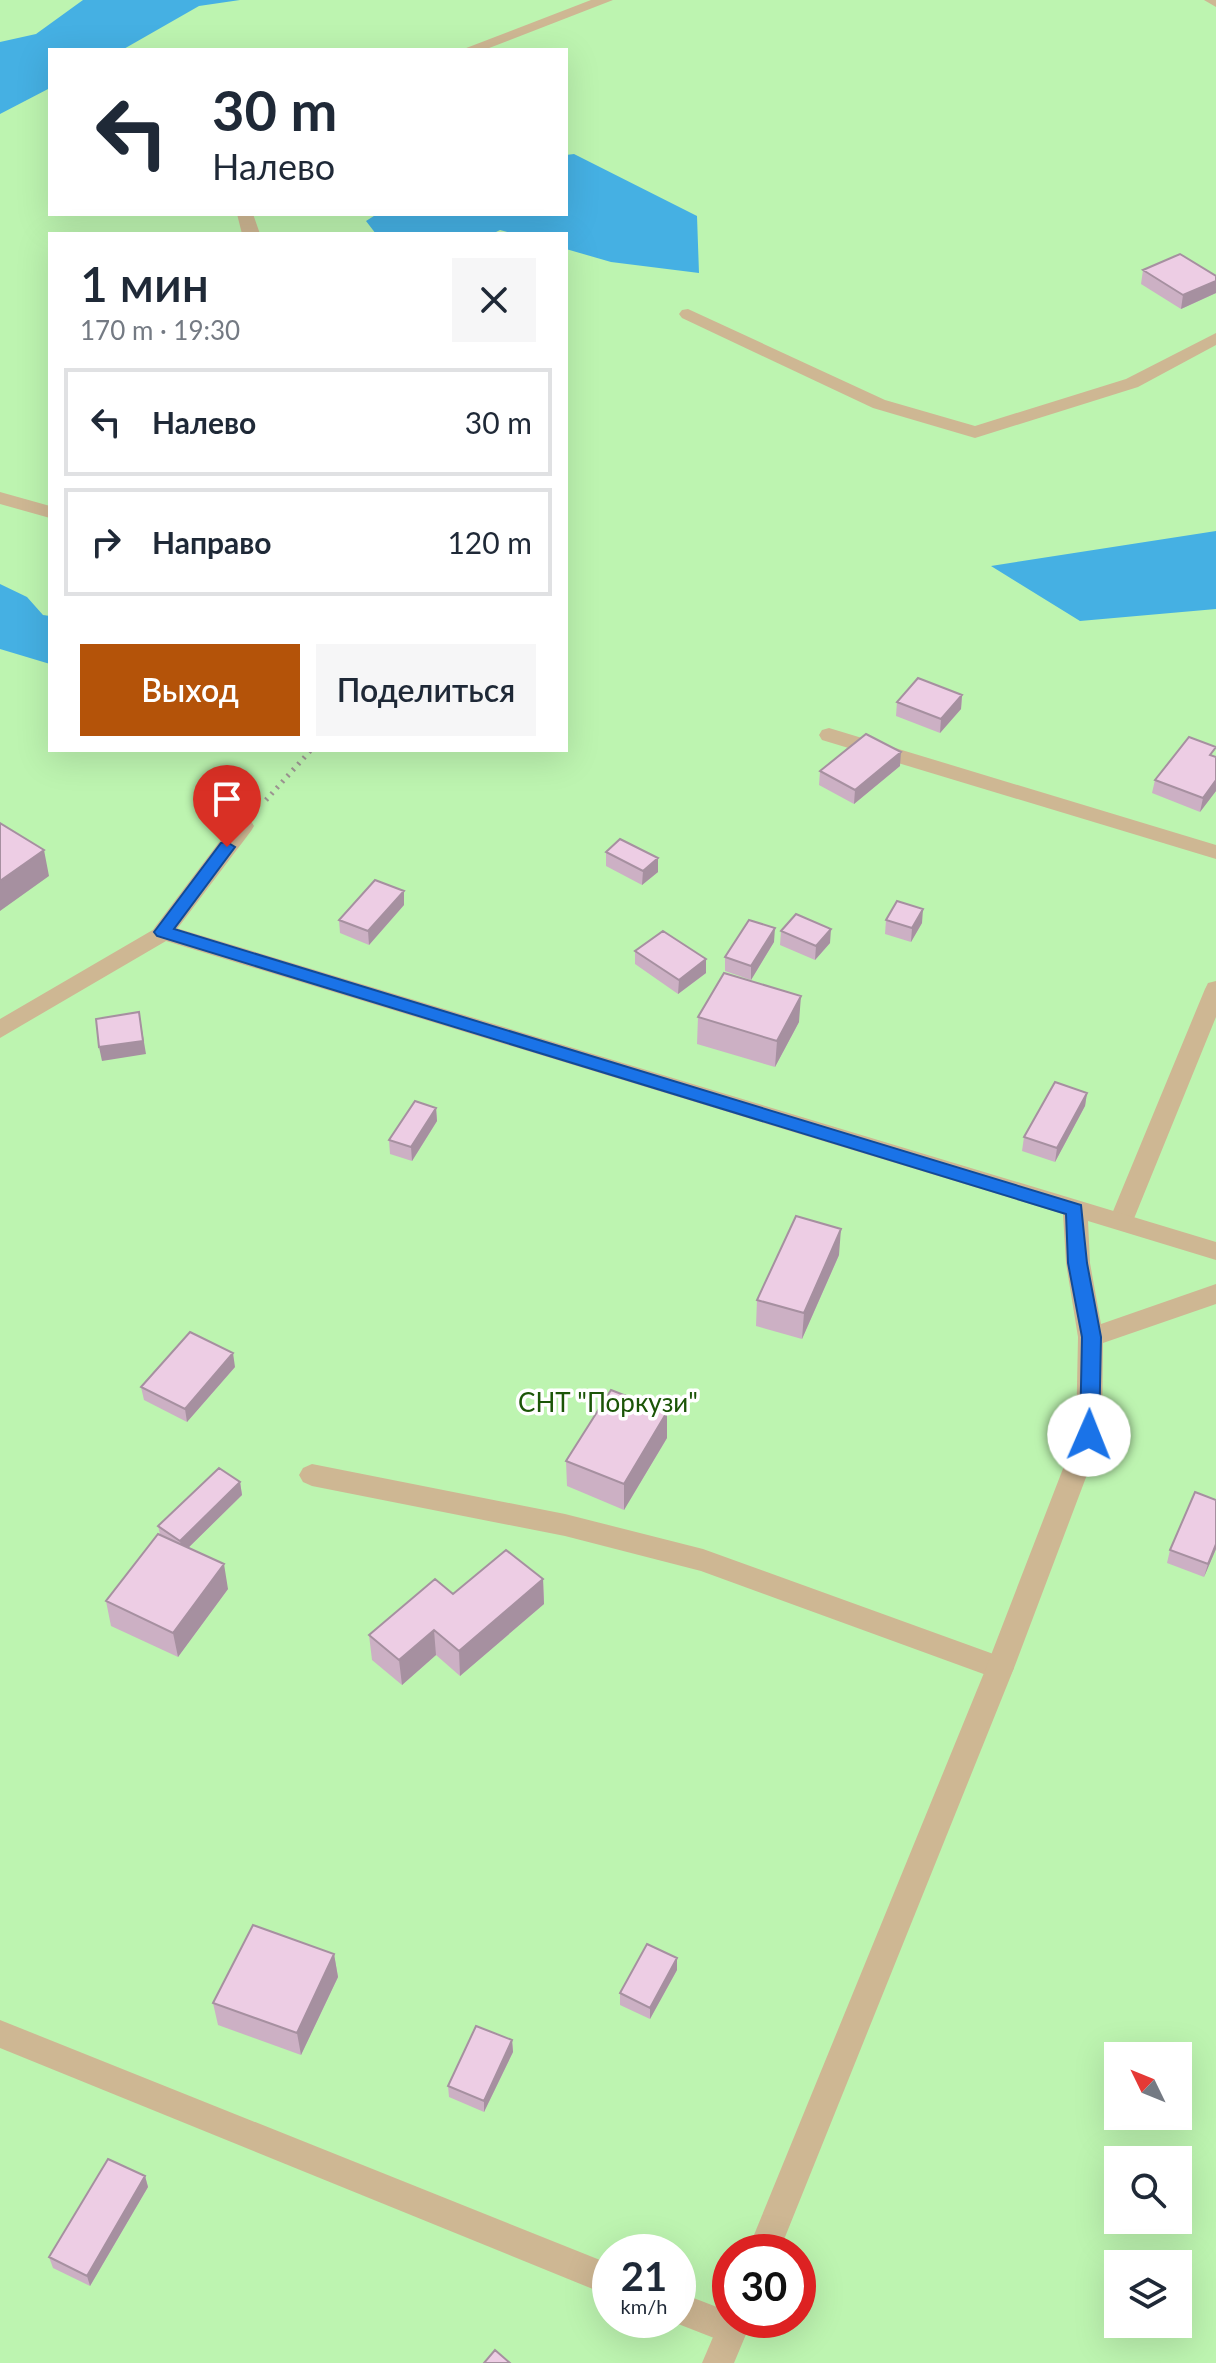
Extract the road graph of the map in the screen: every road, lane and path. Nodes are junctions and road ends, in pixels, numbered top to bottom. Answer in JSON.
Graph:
{"nodes":[{"id":1,"x":605,"y":0,"type":"edge"},
{"id":2,"x":474,"y":48,"type":"edge"},
{"id":3,"x":688,"y":314,"type":"dead end"},
{"id":4,"x":1216,"y":338,"type":"edge"},
{"id":5,"x":0,"y":498,"type":"edge"},
{"id":6,"x":48,"y":511,"type":"edge"},
{"id":7,"x":829,"y":735,"type":"dead end"},
{"id":8,"x":309,"y":752,"type":"edge"},
{"id":9,"x":243,"y":826,"type":"joint"},
{"id":10,"x":1216,"y":852,"type":"edge"},
{"id":11,"x":163,"y":932,"type":"junction"},
{"id":12,"x":1216,"y":989,"type":"edge"},
{"id":13,"x":0,"y":1030,"type":"edge"},
{"id":14,"x":1075,"y":1209,"type":"junction"},
{"id":15,"x":1121,"y":1221,"type":"junction"},
{"id":16,"x":1216,"y":1251,"type":"edge"},
{"id":17,"x":1216,"y":1294,"type":"edge"},
{"id":18,"x":1091,"y":1337,"type":"junction"},
{"id":19,"x":312,"y":1475,"type":"dead end"},
{"id":20,"x":1000,"y":1668,"type":"junction"},
{"id":21,"x":0,"y":2034,"type":"edge"},
{"id":22,"x":770,"y":2234,"type":"edge"},
{"id":23,"x":592,"y":2273,"type":"edge"},
{"id":24,"x":729,"y":2338,"type":"edge"},
{"id":25,"x":718,"y":2363,"type":"edge"}],
"edges":[{"from":1,"to":2,"type":"street"},
{"from":3,"to":4,"type":"street"},
{"from":5,"to":6,"type":"street"},
{"from":7,"to":10,"type":"street"},
{"from":8,"to":9,"type":"path"},
{"from":9,"to":11,"type":"street"},
{"from":11,"to":13,"type":"street"},
{"from":11,"to":14,"type":"street"},
{"from":12,"to":15,"type":"street"},
{"from":14,"to":15,"type":"street"},
{"from":14,"to":18,"type":"street"},
{"from":15,"to":16,"type":"street"},
{"from":17,"to":18,"type":"street"},
{"from":18,"to":20,"type":"street"},
{"from":19,"to":20,"type":"street"},
{"from":20,"to":22,"type":"street"},
{"from":21,"to":23,"type":"street"},
{"from":24,"to":25,"type":"street"}]}
